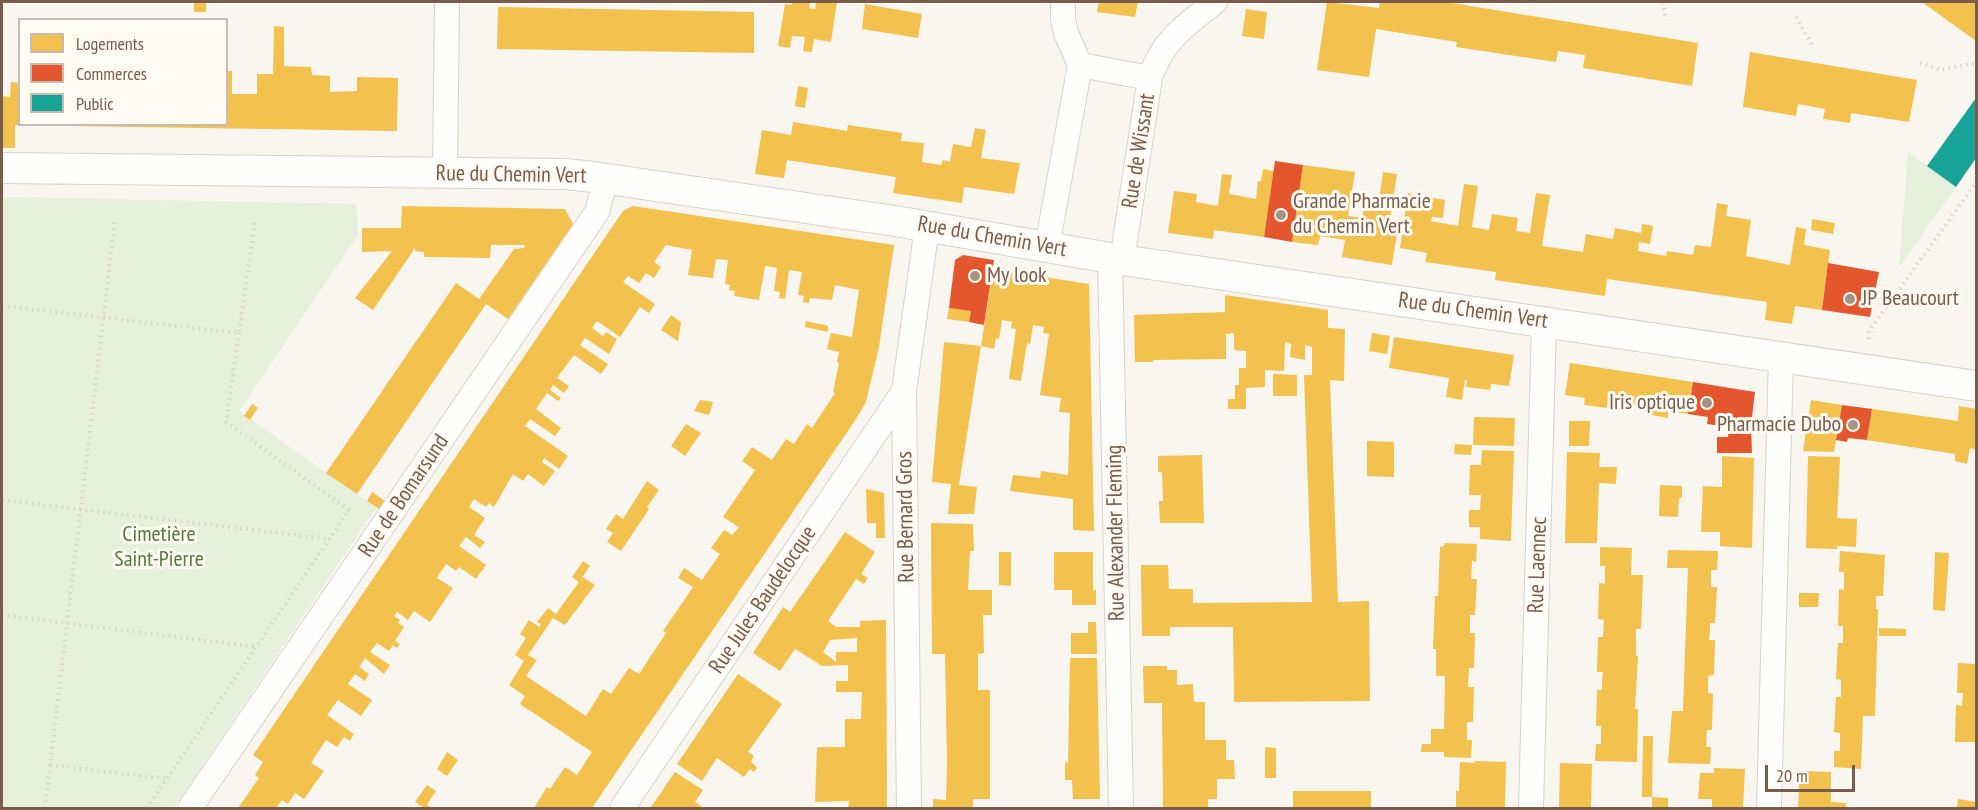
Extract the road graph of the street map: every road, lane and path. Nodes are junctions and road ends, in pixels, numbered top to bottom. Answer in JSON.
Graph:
{"nodes":[{"id":1,"x":447,"y":2,"type":"edge"},
{"id":2,"x":1064,"y":2,"type":"edge"},
{"id":3,"x":1215,"y":2,"type":"edge"},
{"id":4,"x":1663,"y":2,"type":"edge"},
{"id":5,"x":1796,"y":17,"type":"dead end"},
{"id":6,"x":1666,"y":20,"type":"dead end"},
{"id":7,"x":1812,"y":45,"type":"dead end"},
{"id":8,"x":1920,"y":63,"type":"dead end"},
{"id":9,"x":1977,"y":63,"type":"edge"},
{"id":10,"x":1080,"y":65,"type":"junction"},
{"id":11,"x":1150,"y":78,"type":"junction"},
{"id":12,"x":2,"y":168,"type":"edge"},
{"id":13,"x":445,"y":174,"type":"junction"},
{"id":14,"x":606,"y":178,"type":"junction"},
{"id":15,"x":1977,"y":183,"type":"edge"},
{"id":16,"x":115,"y":220,"type":"dead end"},
{"id":17,"x":255,"y":221,"type":"dead end"},
{"id":18,"x":927,"y":226,"type":"junction"},
{"id":19,"x":1047,"y":247,"type":"junction"},
{"id":20,"x":1116,"y":258,"type":"junction"},
{"id":21,"x":2,"y":306,"type":"edge"},
{"id":22,"x":104,"y":317,"type":"junction"},
{"id":23,"x":1544,"y":322,"type":"junction"},
{"id":24,"x":239,"y":333,"type":"junction"},
{"id":25,"x":1781,"y":357,"type":"junction"},
{"id":26,"x":1869,"y":371,"type":"junction"},
{"id":27,"x":1977,"y":387,"type":"edge"},
{"id":28,"x":904,"y":391,"type":"junction"},
{"id":29,"x":2,"y":500,"type":"edge"},
{"id":30,"x":81,"y":510,"type":"junction"},
{"id":31,"x":330,"y":539,"type":"junction"},
{"id":32,"x":2,"y":615,"type":"edge"},
{"id":33,"x":67,"y":623,"type":"junction"},
{"id":34,"x":258,"y":647,"type":"junction"},
{"id":35,"x":50,"y":765,"type":"junction"},
{"id":36,"x":168,"y":779,"type":"junction"},
{"id":37,"x":45,"y":808,"type":"edge"},
{"id":38,"x":147,"y":808,"type":"edge"},
{"id":39,"x":190,"y":808,"type":"edge"},
{"id":40,"x":622,"y":808,"type":"edge"},
{"id":41,"x":909,"y":808,"type":"edge"},
{"id":42,"x":1122,"y":808,"type":"edge"},
{"id":43,"x":1531,"y":808,"type":"edge"},
{"id":44,"x":1769,"y":808,"type":"edge"}],
"edges":[{"from":1,"to":13,"type":"street"},
{"from":2,"to":10,"type":"street"},
{"from":3,"to":11,"type":"street"},
{"from":4,"to":6,"type":"path"},
{"from":5,"to":7,"type":"path"},
{"from":8,"to":9,"type":"path"},
{"from":10,"to":11,"type":"street","name":"Rue de Wissant"},
{"from":10,"to":19,"type":"street"},
{"from":11,"to":20,"type":"street","name":"Rue de Wissant"},
{"from":12,"to":13,"type":"street","name":"Rue du Chemin Vert"},
{"from":13,"to":14,"type":"street","name":"Rue du Chemin Vert"},
{"from":14,"to":18,"type":"street","name":"Rue du Chemin Vert"},
{"from":14,"to":39,"type":"street","name":"Rue de Bomarsund"},
{"from":15,"to":26,"type":"path"},
{"from":16,"to":22,"type":"path"},
{"from":17,"to":24,"type":"path"},
{"from":18,"to":19,"type":"street","name":"Rue du Chemin Vert"},
{"from":18,"to":28,"type":"street","name":"Rue Bernard Gros"},
{"from":19,"to":20,"type":"street","name":"Rue du Chemin Vert"},
{"from":20,"to":23,"type":"street","name":"Rue du Chemin Vert"},
{"from":20,"to":42,"type":"street","name":"Rue Alexander Fleming"},
{"from":21,"to":22,"type":"path"},
{"from":22,"to":24,"type":"path"},
{"from":22,"to":30,"type":"path"},
{"from":23,"to":25,"type":"street","name":"Rue du Chemin Vert"},
{"from":23,"to":43,"type":"street","name":"Rue Laennec"},
{"from":24,"to":31,"type":"path"},
{"from":25,"to":26,"type":"street","name":"Rue du Chemin Vert"},
{"from":25,"to":44,"type":"street"},
{"from":26,"to":27,"type":"street","name":"Rue du Chemin Vert"},
{"from":28,"to":40,"type":"street","name":"Rue Jules Baudelocque"},
{"from":28,"to":41,"type":"street","name":"Rue Bernard Gros"},
{"from":29,"to":30,"type":"path"},
{"from":30,"to":31,"type":"path"},
{"from":30,"to":33,"type":"path"},
{"from":31,"to":34,"type":"path"},
{"from":32,"to":33,"type":"path"},
{"from":33,"to":34,"type":"path"},
{"from":33,"to":35,"type":"path"},
{"from":34,"to":36,"type":"path"},
{"from":35,"to":36,"type":"path"},
{"from":35,"to":37,"type":"path"},
{"from":36,"to":38,"type":"path"}]}
